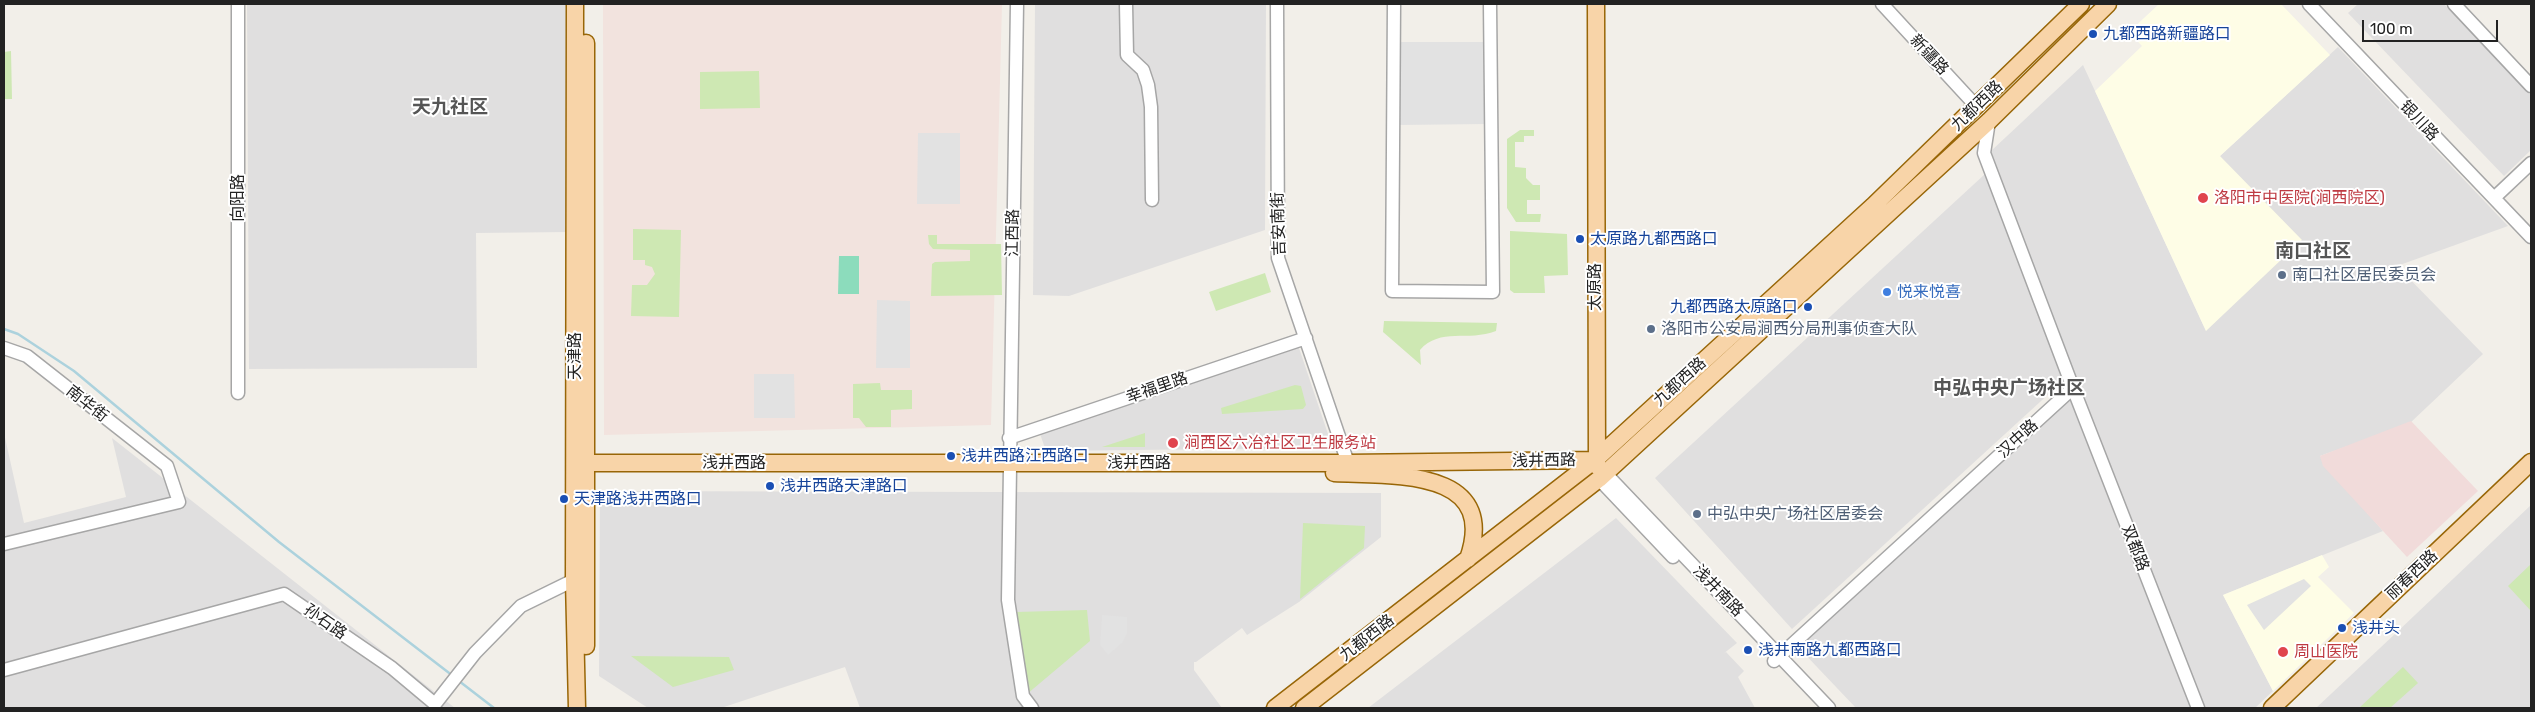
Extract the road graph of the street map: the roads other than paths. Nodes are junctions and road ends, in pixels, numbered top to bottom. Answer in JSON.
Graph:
{"nodes":[{"id":1,"x":238,"y":4,"type":"edge"},
{"id":2,"x":575,"y":4,"type":"edge"},
{"id":3,"x":586,"y":4,"type":"edge"},
{"id":4,"x":1017,"y":4,"type":"edge"},
{"id":5,"x":1126,"y":4,"type":"edge"},
{"id":6,"x":1277,"y":4,"type":"edge"},
{"id":7,"x":1394,"y":4,"type":"edge"},
{"id":8,"x":1490,"y":4,"type":"edge"},
{"id":9,"x":1596,"y":4,"type":"edge"},
{"id":10,"x":1882,"y":4,"type":"edge"},
{"id":11,"x":2081,"y":4,"type":"edge"},
{"id":12,"x":2108,"y":4,"type":"edge"},
{"id":13,"x":2309,"y":4,"type":"edge"},
{"id":14,"x":2317,"y":4,"type":"edge"},
{"id":15,"x":2454,"y":4,"type":"edge"},
{"id":16,"x":2531,"y":86,"type":"edge"},
{"id":17,"x":1977,"y":107,"type":"junction"},
{"id":18,"x":1989,"y":120,"type":"junction"},
{"id":19,"x":2531,"y":163,"type":"edge"},
{"id":20,"x":2496,"y":196,"type":"junction"},
{"id":21,"x":1152,"y":200,"type":"dead end"},
{"id":22,"x":2531,"y":229,"type":"edge"},
{"id":23,"x":2531,"y":237,"type":"edge"},
{"id":24,"x":1306,"y":338,"type":"junction"},
{"id":25,"x":4,"y":348,"type":"edge"},
{"id":26,"x":2073,"y":388,"type":"junction"},
{"id":27,"x":238,"y":393,"type":"dead end"},
{"id":28,"x":1009,"y":438,"type":"junction"},
{"id":29,"x":1595,"y":460,"type":"junction"},
{"id":30,"x":2531,"y":462,"type":"edge"},
{"id":31,"x":1348,"y":463,"type":"junction"},
{"id":32,"x":1009,"y":468,"type":"junction"},
{"id":33,"x":581,"y":469,"type":"junction"},
{"id":34,"x":2531,"y":475,"type":"edge"},
{"id":35,"x":1603,"y":476,"type":"junction"},
{"id":36,"x":4,"y":544,"type":"edge"},
{"id":37,"x":1468,"y":559,"type":"junction"},
{"id":38,"x":580,"y":580,"type":"junction"},
{"id":39,"x":1777,"y":658,"type":"junction"},
{"id":40,"x":4,"y":670,"type":"edge"},
{"id":41,"x":577,"y":708,"type":"edge"},
{"id":42,"x":586,"y":708,"type":"edge"},
{"id":43,"x":1032,"y":708,"type":"edge"},
{"id":44,"x":1275,"y":708,"type":"edge"},
{"id":45,"x":1304,"y":708,"type":"edge"},
{"id":46,"x":1818,"y":708,"type":"edge"},
{"id":47,"x":1830,"y":708,"type":"edge"},
{"id":48,"x":2198,"y":708,"type":"edge"},
{"id":49,"x":2272,"y":708,"type":"edge"},
{"id":50,"x":2286,"y":708,"type":"edge"}],
"edges":[{"from":1,"to":27,"type":"street","name":"向阳路"},
{"from":2,"to":33,"type":"main road","name":"天津路"},
{"from":3,"to":33,"type":"main road","name":"天津路"},
{"from":4,"to":28,"type":"street","name":"江西路"},
{"from":5,"to":21,"type":"street"},
{"from":6,"to":24,"type":"street","name":"吉安南街"},
{"from":7,"to":8,"type":"street"},
{"from":9,"to":29,"type":"main road","name":"太原路"},
{"from":10,"to":17,"type":"street","name":"新疆路"},
{"from":11,"to":17,"type":"main road","name":"九都西路"},
{"from":12,"to":18,"type":"main road","name":"九都西路"},
{"from":13,"to":20,"type":"street","name":"银川路"},
{"from":14,"to":20,"type":"street","name":"银川路"},
{"from":15,"to":16,"type":"street"},
{"from":17,"to":29,"type":"main road","name":"九都西路"},
{"from":18,"to":26,"type":"street"},
{"from":18,"to":35,"type":"main road","name":"九都西路"},
{"from":19,"to":20,"type":"street"},
{"from":20,"to":22,"type":"street","name":"银川路"},
{"from":20,"to":23,"type":"street","name":"银川路"},
{"from":24,"to":28,"type":"street","name":"幸福里路"},
{"from":24,"to":31,"type":"street","name":"吉安南街"},
{"from":25,"to":36,"type":"street","name":"南华街"},
{"from":26,"to":39,"type":"street","name":"汉中路"},
{"from":26,"to":48,"type":"street","name":"双都路"},
{"from":28,"to":32,"type":"street","name":"江西路"},
{"from":29,"to":31,"type":"main road","name":"浅井西路"},
{"from":29,"to":35,"type":"main road","name":"太原路"},
{"from":29,"to":37,"type":"main road","name":"九都西路"},
{"from":30,"to":49,"type":"main road","name":"丽春西路"},
{"from":31,"to":32,"type":"main road","name":"浅井西路"},
{"from":32,"to":33,"type":"main road","name":"浅井西路"},
{"from":32,"to":37,"type":"main road","name":"浅井西路"},
{"from":32,"to":43,"type":"street","name":"江西路"},
{"from":33,"to":38,"type":"main road","name":"天津路"},
{"from":34,"to":50,"type":"main road","name":"丽春西路"},
{"from":35,"to":39,"type":"street","name":"浅井南路"},
{"from":35,"to":45,"type":"main road","name":"九都西路"},
{"from":37,"to":44,"type":"main road","name":"九都西路"},
{"from":38,"to":40,"type":"street","name":"孙石路"},
{"from":38,"to":41,"type":"main road","name":"天津路"},
{"from":38,"to":42,"type":"main road","name":"天津路"},
{"from":39,"to":46,"type":"street","name":"浅井南路"},
{"from":39,"to":47,"type":"street","name":"浅井南路"}]}
